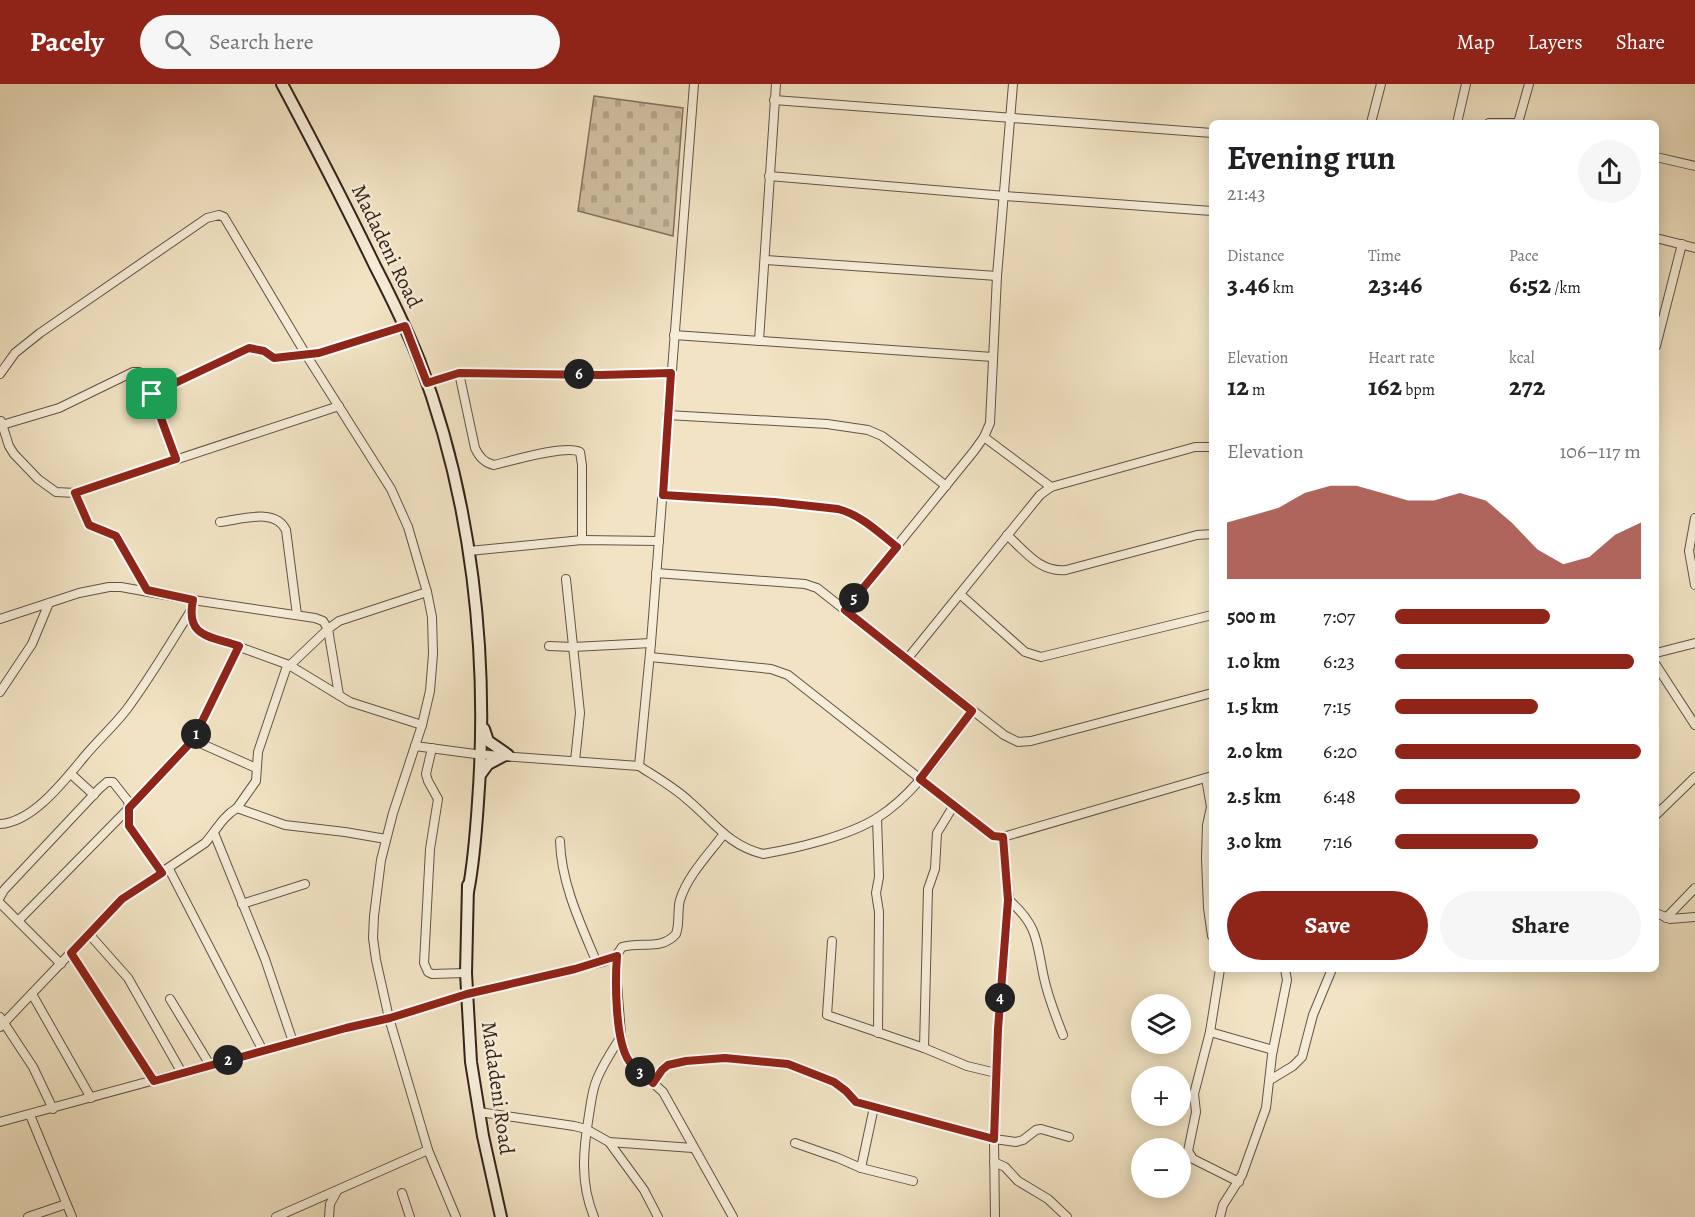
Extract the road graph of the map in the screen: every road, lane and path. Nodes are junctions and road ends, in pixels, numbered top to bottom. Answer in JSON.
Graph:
{"nodes":[{"id":1,"x":282,"y":84,"type":"edge"},
{"id":2,"x":694,"y":84,"type":"edge"},
{"id":3,"x":776,"y":84,"type":"edge"},
{"id":4,"x":1013,"y":84,"type":"edge"},
{"id":5,"x":1381,"y":84,"type":"edge"},
{"id":6,"x":1466,"y":84,"type":"edge"},
{"id":7,"x":1528,"y":84,"type":"edge"},
{"id":8,"x":774,"y":100,"type":"junction"},
{"id":9,"x":1011,"y":117,"type":"junction"},
{"id":10,"x":1372,"y":120,"type":"edge"},
{"id":11,"x":1458,"y":120,"type":"edge"},
{"id":12,"x":1520,"y":120,"type":"edge"},
{"id":13,"x":1209,"y":133,"type":"edge"},
{"id":14,"x":1659,"y":158,"type":"edge"},
{"id":15,"x":1695,"y":166,"type":"edge"},
{"id":16,"x":769,"y":176,"type":"junction"},
{"id":17,"x":1005,"y":196,"type":"junction"},
{"id":18,"x":1209,"y":211,"type":"edge"},
{"id":19,"x":1659,"y":239,"type":"edge"},
{"id":20,"x":1682,"y":244,"type":"junction"},
{"id":21,"x":1695,"y":248,"type":"edge"},
{"id":22,"x":766,"y":260,"type":"junction"},
{"id":23,"x":997,"y":276,"type":"junction"},
{"id":24,"x":405,"y":326,"type":"junction"},
{"id":25,"x":1659,"y":334,"type":"edge"},
{"id":26,"x":674,"y":335,"type":"junction"},
{"id":27,"x":759,"y":341,"type":"junction"},
{"id":28,"x":305,"y":353,"type":"junction"},
{"id":29,"x":993,"y":357,"type":"junction"},
{"id":30,"x":459,"y":373,"type":"junction"},
{"id":31,"x":671,"y":373,"type":"junction"},
{"id":32,"x":0,"y":374,"type":"edge"},
{"id":33,"x":427,"y":383,"type":"junction"},
{"id":34,"x":152,"y":394,"type":"junction"},
{"id":35,"x":339,"y":406,"type":"junction"},
{"id":36,"x":667,"y":415,"type":"junction"},
{"id":37,"x":1,"y":422,"type":"edge"},
{"id":38,"x":984,"y":437,"type":"junction"},
{"id":39,"x":1209,"y":447,"type":"edge"},
{"id":40,"x":176,"y":459,"type":"junction"},
{"id":41,"x":946,"y":486,"type":"junction"},
{"id":42,"x":1051,"y":487,"type":"junction"},
{"id":43,"x":75,"y":493,"type":"junction"},
{"id":44,"x":663,"y":495,"type":"junction"},
{"id":45,"x":1695,"y":518,"type":"edge"},
{"id":46,"x":220,"y":522,"type":"dead end"},
{"id":47,"x":1209,"y":534,"type":"edge"},
{"id":48,"x":1008,"y":535,"type":"junction"},
{"id":49,"x":582,"y":540,"type":"junction"},
{"id":50,"x":659,"y":542,"type":"junction"},
{"id":51,"x":897,"y":547,"type":"junction"},
{"id":52,"x":469,"y":551,"type":"junction"},
{"id":53,"x":656,"y":573,"type":"junction"},
{"id":54,"x":566,"y":579,"type":"dead end"},
{"id":55,"x":1695,"y":585,"type":"edge"},
{"id":56,"x":147,"y":590,"type":"junction"},
{"id":57,"x":427,"y":592,"type":"junction"},
{"id":58,"x":961,"y":595,"type":"junction"},
{"id":59,"x":193,"y":600,"type":"junction"},
{"id":60,"x":49,"y":603,"type":"junction"},
{"id":61,"x":475,"y":609,"type":"junction"},
{"id":62,"x":845,"y":610,"type":"junction"},
{"id":63,"x":190,"y":612,"type":"junction"},
{"id":64,"x":297,"y":615,"type":"junction"},
{"id":65,"x":1209,"y":616,"type":"edge"},
{"id":66,"x":0,"y":619,"type":"edge"},
{"id":67,"x":328,"y":629,"type":"junction"},
{"id":68,"x":651,"y":643,"type":"junction"},
{"id":69,"x":1695,"y":643,"type":"edge"},
{"id":70,"x":239,"y":646,"type":"junction"},
{"id":71,"x":549,"y":646,"type":"dead end"},
{"id":72,"x":573,"y":647,"type":"junction"},
{"id":73,"x":1659,"y":652,"type":"edge"},
{"id":74,"x":650,"y":657,"type":"junction"},
{"id":75,"x":908,"y":658,"type":"junction"},
{"id":76,"x":289,"y":665,"type":"junction"},
{"id":77,"x":1659,"y":670,"type":"edge"},
{"id":78,"x":0,"y":692,"type":"edge"},
{"id":79,"x":1209,"y":694,"type":"edge"},
{"id":80,"x":339,"y":695,"type":"junction"},
{"id":81,"x":972,"y":711,"type":"junction"},
{"id":82,"x":481,"y":720,"type":"junction"},
{"id":83,"x":422,"y":725,"type":"junction"},
{"id":84,"x":1695,"y":725,"type":"edge"},
{"id":85,"x":193,"y":740,"type":"junction"},
{"id":86,"x":415,"y":746,"type":"junction"},
{"id":87,"x":432,"y":748,"type":"junction"},
{"id":88,"x":478,"y":754,"type":"junction"},
{"id":89,"x":506,"y":755,"type":"junction"},
{"id":90,"x":575,"y":760,"type":"junction"},
{"id":91,"x":639,"y":766,"type":"junction"},
{"id":92,"x":256,"y":768,"type":"junction"},
{"id":93,"x":71,"y":774,"type":"junction"},
{"id":94,"x":480,"y":775,"type":"junction"},
{"id":95,"x":1209,"y":777,"type":"edge"},
{"id":96,"x":1695,"y":777,"type":"edge"},
{"id":97,"x":920,"y":779,"type":"junction"},
{"id":98,"x":94,"y":795,"type":"junction"},
{"id":99,"x":954,"y":805,"type":"junction"},
{"id":100,"x":129,"y":808,"type":"junction"},
{"id":101,"x":237,"y":808,"type":"junction"},
{"id":102,"x":1659,"y":812,"type":"edge"},
{"id":103,"x":877,"y":818,"type":"junction"},
{"id":104,"x":1209,"y":818,"type":"edge"},
{"id":105,"x":0,"y":824,"type":"edge"},
{"id":106,"x":214,"y":833,"type":"junction"},
{"id":107,"x":723,"y":835,"type":"junction"},
{"id":108,"x":1003,"y":837,"type":"junction"},
{"id":109,"x":386,"y":839,"type":"junction"},
{"id":110,"x":560,"y":841,"type":"dead end"},
{"id":111,"x":166,"y":871,"type":"junction"},
{"id":112,"x":305,"y":884,"type":"dead end"},
{"id":113,"x":1695,"y":888,"type":"edge"},
{"id":114,"x":468,"y":892,"type":"junction"},
{"id":115,"x":0,"y":897,"type":"edge"},
{"id":116,"x":1008,"y":900,"type":"junction"},
{"id":117,"x":0,"y":903,"type":"edge"},
{"id":118,"x":242,"y":904,"type":"junction"},
{"id":119,"x":1659,"y":914,"type":"edge"},
{"id":120,"x":1209,"y":915,"type":"edge"},
{"id":121,"x":1695,"y":917,"type":"edge"},
{"id":122,"x":1666,"y":918,"type":"junction"},
{"id":123,"x":18,"y":921,"type":"junction"},
{"id":124,"x":89,"y":934,"type":"junction"},
{"id":125,"x":832,"y":941,"type":"dead end"},
{"id":126,"x":71,"y":953,"type":"junction"},
{"id":127,"x":617,"y":956,"type":"junction"},
{"id":128,"x":597,"y":963,"type":"junction"},
{"id":129,"x":61,"y":964,"type":"junction"},
{"id":130,"x":1220,"y":972,"type":"edge"},
{"id":131,"x":1286,"y":972,"type":"edge"},
{"id":132,"x":1331,"y":972,"type":"edge"},
{"id":133,"x":466,"y":973,"type":"junction"},
{"id":134,"x":32,"y":994,"type":"junction"},
{"id":135,"x":467,"y":994,"type":"junction"},
{"id":136,"x":170,"y":999,"type":"dead end"},
{"id":137,"x":390,"y":1018,"type":"junction"},
{"id":138,"x":2,"y":1023,"type":"edge"},
{"id":139,"x":1210,"y":1032,"type":"junction"},
{"id":140,"x":878,"y":1033,"type":"junction"},
{"id":141,"x":1062,"y":1035,"type":"dead end"},
{"id":142,"x":620,"y":1038,"type":"junction"},
{"id":143,"x":293,"y":1042,"type":"junction"},
{"id":144,"x":924,"y":1048,"type":"junction"},
{"id":145,"x":1273,"y":1050,"type":"junction"},
{"id":146,"x":263,"y":1051,"type":"junction"},
{"id":147,"x":210,"y":1065,"type":"junction"},
{"id":148,"x":183,"y":1073,"type":"junction"},
{"id":149,"x":996,"y":1073,"type":"junction"},
{"id":150,"x":1270,"y":1080,"type":"junction"},
{"id":151,"x":154,"y":1081,"type":"junction"},
{"id":152,"x":653,"y":1083,"type":"junction"},
{"id":153,"x":91,"y":1098,"type":"junction"},
{"id":154,"x":874,"y":1107,"type":"junction"},
{"id":155,"x":53,"y":1108,"type":"junction"},
{"id":156,"x":478,"y":1112,"type":"junction"},
{"id":157,"x":30,"y":1115,"type":"junction"},
{"id":158,"x":0,"y":1122,"type":"edge"},
{"id":159,"x":586,"y":1129,"type":"junction"},
{"id":160,"x":1069,"y":1137,"type":"dead end"},
{"id":161,"x":994,"y":1139,"type":"junction"},
{"id":162,"x":609,"y":1142,"type":"junction"},
{"id":163,"x":795,"y":1143,"type":"dead end"},
{"id":164,"x":693,"y":1148,"type":"junction"},
{"id":165,"x":428,"y":1150,"type":"junction"},
{"id":166,"x":994,"y":1162,"type":"junction"},
{"id":167,"x":861,"y":1168,"type":"junction"},
{"id":168,"x":912,"y":1181,"type":"dead end"},
{"id":169,"x":1239,"y":1182,"type":"junction"},
{"id":170,"x":337,"y":1191,"type":"junction"},
{"id":171,"x":402,"y":1193,"type":"dead end"},
{"id":172,"x":66,"y":1204,"type":"junction"},
{"id":173,"x":28,"y":1217,"type":"edge"},
{"id":174,"x":72,"y":1217,"type":"edge"},
{"id":175,"x":276,"y":1217,"type":"edge"},
{"id":176,"x":329,"y":1217,"type":"edge"},
{"id":177,"x":410,"y":1217,"type":"edge"},
{"id":178,"x":456,"y":1217,"type":"edge"},
{"id":179,"x":501,"y":1217,"type":"edge"},
{"id":180,"x":594,"y":1217,"type":"edge"},
{"id":181,"x":658,"y":1217,"type":"edge"},
{"id":182,"x":733,"y":1217,"type":"edge"},
{"id":183,"x":995,"y":1217,"type":"edge"},
{"id":184,"x":1067,"y":1217,"type":"edge"},
{"id":185,"x":1220,"y":1217,"type":"edge"}],
"edges":[{"from":1,"to":24,"type":"street","name":"Madadeni Road"},
{"from":2,"to":26,"type":"street"},
{"from":3,"to":8,"type":"street"},
{"from":4,"to":9,"type":"street"},
{"from":5,"to":10,"type":"street"},
{"from":6,"to":11,"type":"street"},
{"from":7,"to":12,"type":"street"},
{"from":8,"to":9,"type":"street"},
{"from":8,"to":16,"type":"street"},
{"from":9,"to":13,"type":"street"},
{"from":9,"to":17,"type":"street"},
{"from":14,"to":15,"type":"street"},
{"from":16,"to":17,"type":"street"},
{"from":16,"to":22,"type":"street"},
{"from":17,"to":18,"type":"street"},
{"from":17,"to":23,"type":"street"},
{"from":19,"to":20,"type":"street"},
{"from":20,"to":21,"type":"street"},
{"from":20,"to":25,"type":"street"},
{"from":22,"to":23,"type":"street"},
{"from":22,"to":27,"type":"street"},
{"from":23,"to":29,"type":"street"},
{"from":24,"to":28,"type":"street"},
{"from":24,"to":33,"type":"street","name":"Madadeni Road"},
{"from":26,"to":27,"type":"street"},
{"from":26,"to":31,"type":"street"},
{"from":27,"to":29,"type":"street"},
{"from":28,"to":32,"type":"street"},
{"from":28,"to":34,"type":"street"},
{"from":28,"to":35,"type":"street"},
{"from":29,"to":38,"type":"street"},
{"from":30,"to":31,"type":"street"},
{"from":30,"to":33,"type":"street"},
{"from":30,"to":49,"type":"street"},
{"from":31,"to":36,"type":"street"},
{"from":33,"to":52,"type":"street","name":"Madadeni Road"},
{"from":34,"to":37,"type":"street"},
{"from":34,"to":40,"type":"street"},
{"from":35,"to":40,"type":"street"},
{"from":35,"to":57,"type":"street"},
{"from":36,"to":41,"type":"street"},
{"from":36,"to":44,"type":"street"},
{"from":37,"to":43,"type":"street"},
{"from":38,"to":41,"type":"street"},
{"from":38,"to":42,"type":"street"},
{"from":39,"to":42,"type":"street"},
{"from":40,"to":43,"type":"street"},
{"from":41,"to":51,"type":"street"},
{"from":42,"to":48,"type":"street"},
{"from":43,"to":56,"type":"street"},
{"from":44,"to":50,"type":"street"},
{"from":44,"to":51,"type":"street"},
{"from":45,"to":55,"type":"street"},
{"from":46,"to":64,"type":"street"},
{"from":47,"to":48,"type":"street"},
{"from":48,"to":58,"type":"street"},
{"from":49,"to":50,"type":"street"},
{"from":49,"to":52,"type":"street"},
{"from":50,"to":53,"type":"street"},
{"from":51,"to":62,"type":"street"},
{"from":52,"to":61,"type":"street","name":"Madadeni Road"},
{"from":53,"to":62,"type":"street"},
{"from":53,"to":68,"type":"street"},
{"from":54,"to":72,"type":"street"},
{"from":56,"to":59,"type":"street"},
{"from":56,"to":60,"type":"street"},
{"from":57,"to":67,"type":"street"},
{"from":57,"to":83,"type":"street"},
{"from":58,"to":65,"type":"street"},
{"from":58,"to":75,"type":"street"},
{"from":59,"to":63,"type":"street"},
{"from":59,"to":64,"type":"street"},
{"from":60,"to":66,"type":"street"},
{"from":60,"to":78,"type":"street"},
{"from":61,"to":82,"type":"street","name":"Madadeni Road"},
{"from":61,"to":88,"type":"street","name":"Madadeni Road"},
{"from":62,"to":75,"type":"street"},
{"from":63,"to":70,"type":"street"},
{"from":63,"to":93,"type":"street"},
{"from":64,"to":67,"type":"street"},
{"from":67,"to":76,"type":"street"},
{"from":67,"to":80,"type":"street"},
{"from":68,"to":72,"type":"street"},
{"from":68,"to":74,"type":"street"},
{"from":69,"to":73,"type":"street"},
{"from":70,"to":76,"type":"street"},
{"from":70,"to":85,"type":"street"},
{"from":71,"to":72,"type":"street"},
{"from":72,"to":90,"type":"street"},
{"from":74,"to":91,"type":"street"},
{"from":74,"to":97,"type":"street"},
{"from":75,"to":81,"type":"street"},
{"from":76,"to":80,"type":"street"},
{"from":76,"to":92,"type":"street"},
{"from":77,"to":84,"type":"street"},
{"from":79,"to":81,"type":"street"},
{"from":80,"to":83,"type":"street"},
{"from":81,"to":97,"type":"street"},
{"from":82,"to":88,"type":"street","name":"Madadeni Road"},
{"from":82,"to":89,"type":"street"},
{"from":83,"to":86,"type":"street"},
{"from":85,"to":92,"type":"street"},
{"from":85,"to":100,"type":"street"},
{"from":86,"to":87,"type":"street"},
{"from":86,"to":109,"type":"street"},
{"from":87,"to":88,"type":"street"},
{"from":87,"to":133,"type":"street"},
{"from":88,"to":89,"type":"street"},
{"from":88,"to":94,"type":"street","name":"Madadeni Road"},
{"from":88,"to":114,"type":"street","name":"Madadeni Road"},
{"from":89,"to":90,"type":"street"},
{"from":89,"to":94,"type":"street"},
{"from":90,"to":91,"type":"street"},
{"from":91,"to":107,"type":"street"},
{"from":92,"to":101,"type":"street"},
{"from":93,"to":98,"type":"street"},
{"from":93,"to":105,"type":"street"},
{"from":94,"to":114,"type":"street","name":"Madadeni Road"},
{"from":95,"to":108,"type":"street"},
{"from":96,"to":102,"type":"street"},
{"from":97,"to":99,"type":"street"},
{"from":97,"to":103,"type":"street"},
{"from":98,"to":100,"type":"street"},
{"from":98,"to":115,"type":"street"},
{"from":99,"to":108,"type":"street"},
{"from":99,"to":144,"type":"street"},
{"from":100,"to":111,"type":"street"},
{"from":100,"to":123,"type":"street"},
{"from":101,"to":106,"type":"street"},
{"from":101,"to":109,"type":"street"},
{"from":103,"to":107,"type":"street"},
{"from":103,"to":140,"type":"street"},
{"from":104,"to":120,"type":"street"},
{"from":106,"to":111,"type":"street"},
{"from":106,"to":118,"type":"street"},
{"from":107,"to":127,"type":"street"},
{"from":108,"to":116,"type":"street"},
{"from":109,"to":137,"type":"street"},
{"from":110,"to":128,"type":"street"},
{"from":111,"to":124,"type":"street"},
{"from":111,"to":146,"type":"street"},
{"from":112,"to":118,"type":"street"},
{"from":113,"to":122,"type":"street"},
{"from":114,"to":133,"type":"street","name":"Madadeni Road"},
{"from":116,"to":141,"type":"street"},
{"from":116,"to":149,"type":"street"},
{"from":117,"to":123,"type":"street"},
{"from":118,"to":143,"type":"street"},
{"from":119,"to":122,"type":"street"},
{"from":121,"to":122,"type":"street"},
{"from":123,"to":129,"type":"street"},
{"from":124,"to":126,"type":"street"},
{"from":124,"to":148,"type":"street"},
{"from":125,"to":140,"type":"street"},
{"from":126,"to":129,"type":"street"},
{"from":126,"to":151,"type":"street"},
{"from":127,"to":128,"type":"street"},
{"from":127,"to":142,"type":"street"},
{"from":128,"to":135,"type":"street"},
{"from":129,"to":134,"type":"street"},
{"from":130,"to":139,"type":"street"},
{"from":131,"to":145,"type":"street"},
{"from":132,"to":150,"type":"street"},
{"from":133,"to":135,"type":"street","name":"Madadeni Road"},
{"from":134,"to":138,"type":"street"},
{"from":134,"to":153,"type":"street"},
{"from":135,"to":137,"type":"street"},
{"from":135,"to":156,"type":"street","name":"Madadeni Road"},
{"from":136,"to":147,"type":"street"},
{"from":137,"to":143,"type":"street"},
{"from":137,"to":165,"type":"street"},
{"from":138,"to":155,"type":"street"},
{"from":139,"to":145,"type":"street"},
{"from":139,"to":169,"type":"street"},
{"from":140,"to":144,"type":"street"},
{"from":142,"to":152,"type":"street"},
{"from":142,"to":159,"type":"street"},
{"from":143,"to":146,"type":"street"},
{"from":144,"to":149,"type":"street"},
{"from":145,"to":150,"type":"street"},
{"from":146,"to":147,"type":"street"},
{"from":147,"to":148,"type":"street"},
{"from":148,"to":151,"type":"street"},
{"from":149,"to":161,"type":"street"},
{"from":150,"to":169,"type":"street"},
{"from":151,"to":153,"type":"street"},
{"from":152,"to":154,"type":"street"},
{"from":152,"to":164,"type":"street"},
{"from":153,"to":155,"type":"street"},
{"from":154,"to":161,"type":"street"},
{"from":154,"to":167,"type":"street"},
{"from":155,"to":157,"type":"street"},
{"from":156,"to":159,"type":"street"},
{"from":156,"to":179,"type":"street","name":"Madadeni Road"},
{"from":157,"to":158,"type":"street"},
{"from":157,"to":172,"type":"street"},
{"from":159,"to":162,"type":"street"},
{"from":159,"to":180,"type":"street"},
{"from":160,"to":161,"type":"street"},
{"from":161,"to":166,"type":"street"},
{"from":162,"to":164,"type":"street"},
{"from":162,"to":181,"type":"street"},
{"from":163,"to":167,"type":"street"},
{"from":164,"to":182,"type":"street"},
{"from":165,"to":170,"type":"street"},
{"from":165,"to":178,"type":"street"},
{"from":166,"to":183,"type":"street"},
{"from":166,"to":184,"type":"street"},
{"from":167,"to":168,"type":"street"},
{"from":169,"to":185,"type":"street"},
{"from":170,"to":175,"type":"street"},
{"from":170,"to":176,"type":"street"},
{"from":171,"to":177,"type":"street"},
{"from":172,"to":173,"type":"street"},
{"from":172,"to":174,"type":"street"}]}
